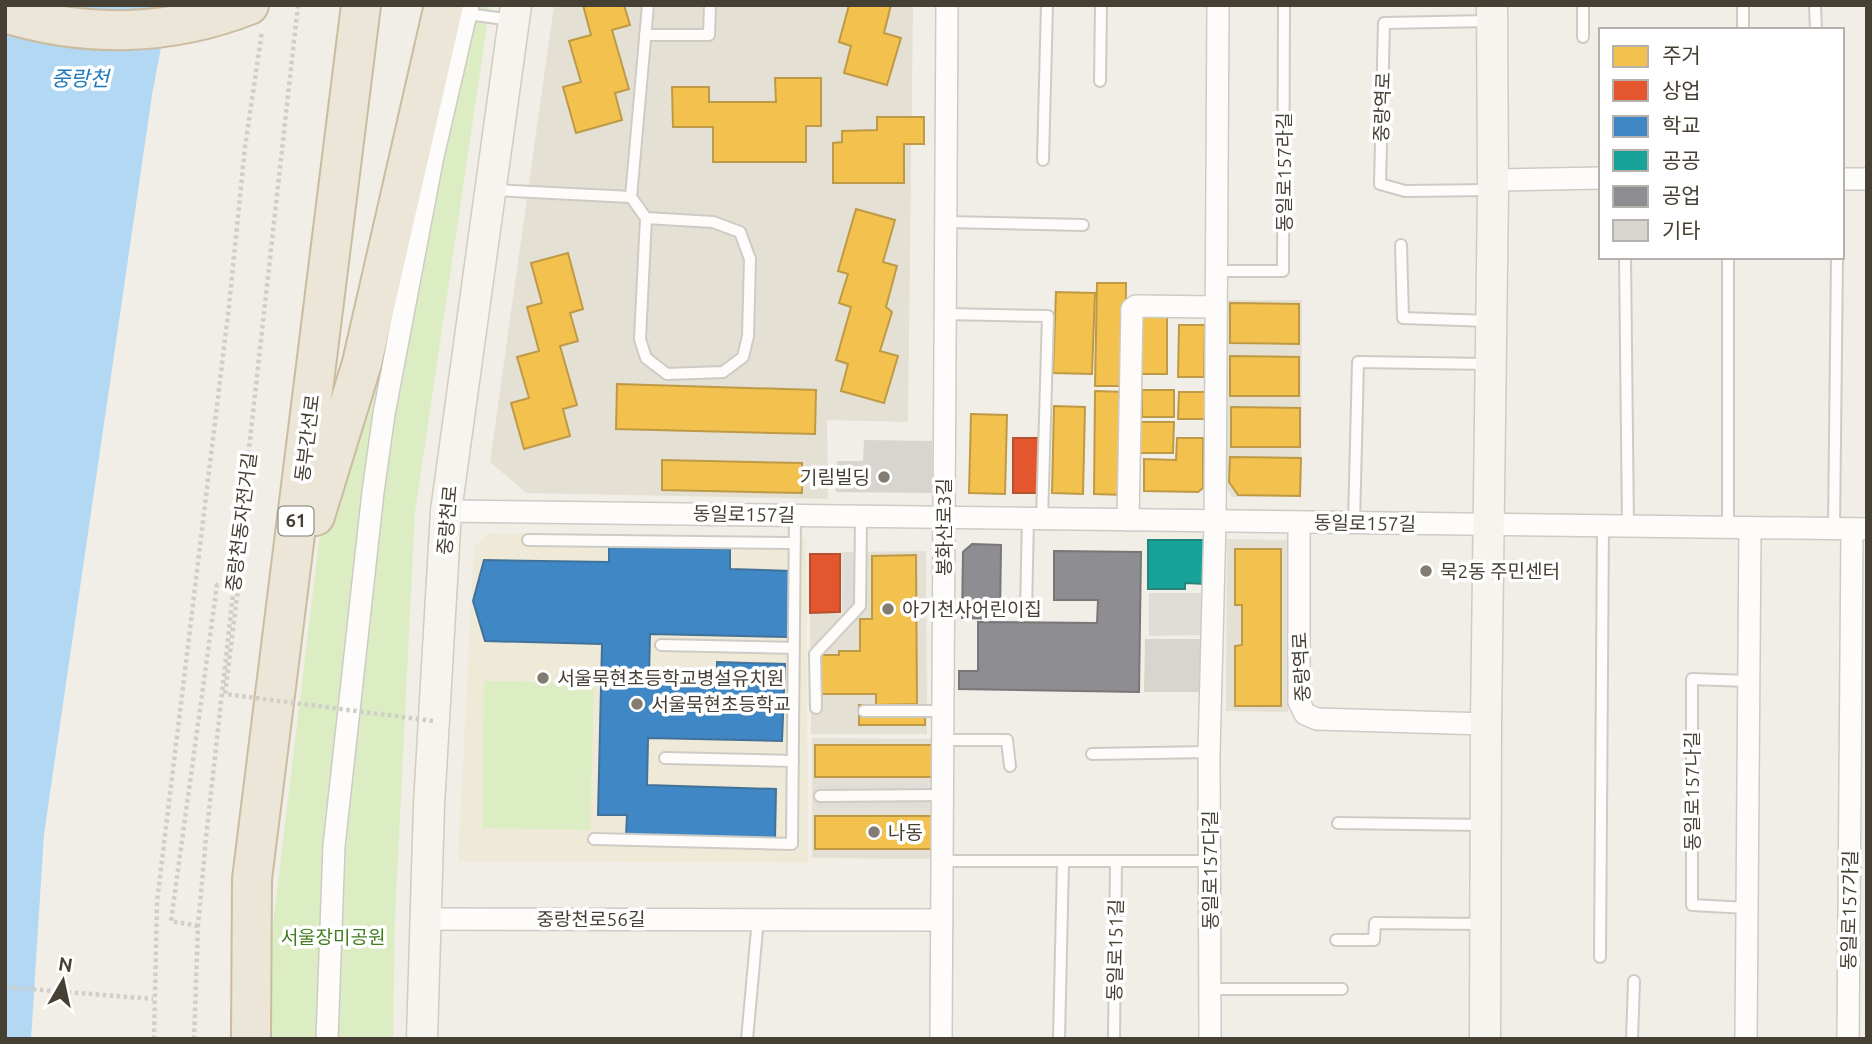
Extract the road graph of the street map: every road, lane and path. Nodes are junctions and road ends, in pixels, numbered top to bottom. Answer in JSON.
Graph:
{"nodes":[{"id":1,"x":298,"y":5,"type":"edge"},
{"id":2,"x":361,"y":5,"type":"edge"},
{"id":3,"x":648,"y":5,"type":"edge"},
{"id":4,"x":710,"y":5,"type":"edge"},
{"id":5,"x":947,"y":5,"type":"edge"},
{"id":6,"x":1047,"y":5,"type":"edge"},
{"id":7,"x":1101,"y":5,"type":"edge"},
{"id":8,"x":1218,"y":5,"type":"edge"},
{"id":9,"x":1284,"y":5,"type":"edge"},
{"id":10,"x":1583,"y":5,"type":"edge"},
{"id":11,"x":1743,"y":5,"type":"edge"},
{"id":12,"x":1815,"y":5,"type":"edge"},
{"id":13,"x":460,"y":8,"type":"edge"},
{"id":14,"x":257,"y":12,"type":"edge"},
{"id":15,"x":5,"y":13,"type":"edge"},
{"id":16,"x":515,"y":13,"type":"edge"},
{"id":17,"x":1492,"y":13,"type":"edge"},
{"id":18,"x":1743,"y":28,"type":"edge"},
{"id":19,"x":1816,"y":28,"type":"edge"},
{"id":20,"x":645,"y":35,"type":"junction"},
{"id":21,"x":1583,"y":37,"type":"dead end"},
{"id":22,"x":1100,"y":80,"type":"dead end"},
{"id":23,"x":1043,"y":160,"type":"dead end"},
{"id":24,"x":1599,"y":178,"type":"edge"},
{"id":25,"x":1844,"y":179,"type":"edge"},
{"id":26,"x":1867,"y":179,"type":"edge"},
{"id":27,"x":1493,"y":185,"type":"junction"},
{"id":28,"x":491,"y":190,"type":"junction"},
{"id":29,"x":631,"y":197,"type":"junction"},
{"id":30,"x":646,"y":218,"type":"junction"},
{"id":31,"x":946,"y":222,"type":"junction"},
{"id":32,"x":1083,"y":225,"type":"dead end"},
{"id":33,"x":1401,"y":245,"type":"dead end"},
{"id":34,"x":1625,"y":259,"type":"edge"},
{"id":35,"x":1728,"y":259,"type":"edge"},
{"id":36,"x":1837,"y":259,"type":"edge"},
{"id":37,"x":1216,"y":271,"type":"junction"},
{"id":38,"x":1216,"y":307,"type":"junction"},
{"id":39,"x":945,"y":314,"type":"junction"},
{"id":40,"x":1490,"y":321,"type":"junction"},
{"id":41,"x":1489,"y":364,"type":"junction"},
{"id":42,"x":446,"y":511,"type":"junction"},
{"id":43,"x":795,"y":515,"type":"junction"},
{"id":44,"x":861,"y":516,"type":"junction"},
{"id":45,"x":944,"y":517,"type":"junction"},
{"id":46,"x":1035,"y":518,"type":"junction"},
{"id":47,"x":1128,"y":520,"type":"junction"},
{"id":48,"x":1215,"y":521,"type":"junction"},
{"id":49,"x":1299,"y":522,"type":"junction"},
{"id":50,"x":1354,"y":523,"type":"junction"},
{"id":51,"x":1489,"y":524,"type":"junction"},
{"id":52,"x":1603,"y":526,"type":"junction"},
{"id":53,"x":1628,"y":526,"type":"junction"},
{"id":54,"x":1728,"y":527,"type":"junction"},
{"id":55,"x":1750,"y":528,"type":"junction"},
{"id":56,"x":1851,"y":529,"type":"edge"},
{"id":57,"x":527,"y":540,"type":"dead end"},
{"id":58,"x":795,"y":543,"type":"junction"},
{"id":59,"x":285,"y":612,"type":"junction"},
{"id":60,"x":1026,"y":612,"type":"dead end"},
{"id":61,"x":661,"y":645,"type":"dead end"},
{"id":62,"x":794,"y":648,"type":"junction"},
{"id":63,"x":1748,"y":681,"type":"junction"},
{"id":64,"x":816,"y":708,"type":"dead end"},
{"id":65,"x":349,"y":710,"type":"junction"},
{"id":66,"x":863,"y":711,"type":"dead end"},
{"id":67,"x":943,"y":711,"type":"junction"},
{"id":68,"x":433,"y":721,"type":"junction"},
{"id":69,"x":1486,"y":724,"type":"junction"},
{"id":70,"x":943,"y":740,"type":"junction"},
{"id":71,"x":1209,"y":752,"type":"junction"},
{"id":72,"x":1092,"y":754,"type":"dead end"},
{"id":73,"x":665,"y":758,"type":"dead end"},
{"id":74,"x":793,"y":761,"type":"junction"},
{"id":75,"x":1010,"y":766,"type":"dead end"},
{"id":76,"x":942,"y":795,"type":"junction"},
{"id":77,"x":820,"y":796,"type":"dead end"},
{"id":78,"x":1338,"y":823,"type":"dead end"},
{"id":79,"x":1486,"y":825,"type":"junction"},
{"id":80,"x":594,"y":839,"type":"dead end"},
{"id":81,"x":942,"y":861,"type":"junction"},
{"id":82,"x":1116,"y":861,"type":"junction"},
{"id":83,"x":1210,"y":861,"type":"junction"},
{"id":84,"x":1063,"y":862,"type":"junction"},
{"id":85,"x":1747,"y":908,"type":"junction"},
{"id":86,"x":424,"y":919,"type":"junction"},
{"id":87,"x":758,"y":919,"type":"junction"},
{"id":88,"x":942,"y":920,"type":"junction"},
{"id":89,"x":1486,"y":924,"type":"junction"},
{"id":90,"x":198,"y":926,"type":"junction"},
{"id":91,"x":1336,"y":940,"type":"dead end"},
{"id":92,"x":1600,"y":957,"type":"dead end"},
{"id":93,"x":1634,"y":981,"type":"dead end"},
{"id":94,"x":5,"y":987,"type":"edge"},
{"id":95,"x":1210,"y":989,"type":"junction"},
{"id":96,"x":1342,"y":989,"type":"dead end"},
{"id":97,"x":153,"y":999,"type":"junction"},
{"id":98,"x":154,"y":1039,"type":"edge"},
{"id":99,"x":194,"y":1039,"type":"edge"},
{"id":100,"x":251,"y":1039,"type":"edge"},
{"id":101,"x":327,"y":1039,"type":"edge"},
{"id":102,"x":422,"y":1039,"type":"edge"},
{"id":103,"x":747,"y":1039,"type":"edge"},
{"id":104,"x":941,"y":1039,"type":"edge"},
{"id":105,"x":1059,"y":1039,"type":"edge"},
{"id":106,"x":1114,"y":1039,"type":"edge"},
{"id":107,"x":1210,"y":1039,"type":"edge"},
{"id":108,"x":1485,"y":1039,"type":"edge"},
{"id":109,"x":1632,"y":1039,"type":"edge"},
{"id":110,"x":1746,"y":1039,"type":"edge"},
{"id":111,"x":1848,"y":1039,"type":"edge"}],
"edges":[{"from":1,"to":90,"type":"path","name":"중랑천동자전거길"},
{"from":2,"to":59,"type":"highway","name":"동부간선로","number":"61"},
{"from":3,"to":20,"type":"lane"},
{"from":4,"to":20,"type":"lane"},
{"from":5,"to":31,"type":"street","name":"봉화산로3길"},
{"from":6,"to":23,"type":"lane"},
{"from":7,"to":22,"type":"lane"},
{"from":8,"to":37,"type":"street"},
{"from":9,"to":37,"type":"lane","name":"동일로157라길"},
{"from":10,"to":21,"type":"lane"},
{"from":11,"to":18,"type":"lane"},
{"from":12,"to":19,"type":"lane"},
{"from":13,"to":16,"type":"lane"},
{"from":13,"to":59,"type":"highway"},
{"from":13,"to":65,"type":"street"},
{"from":14,"to":15,"type":"highway"},
{"from":14,"to":97,"type":"path"},
{"from":16,"to":28,"type":"main road","name":"중랑천로"},
{"from":17,"to":27,"type":"main road","name":"중랑역로"},
{"from":17,"to":27,"type":"lane","name":"중랑역로"},
{"from":20,"to":29,"type":"lane"},
{"from":24,"to":27,"type":"street"},
{"from":25,"to":26,"type":"street"},
{"from":27,"to":40,"type":"main road","name":"중랑역로"},
{"from":28,"to":29,"type":"lane"},
{"from":28,"to":42,"type":"main road","name":"중랑천로"},
{"from":29,"to":30,"type":"lane"},
{"from":30,"to":30,"type":"lane"},
{"from":31,"to":32,"type":"lane"},
{"from":31,"to":39,"type":"street","name":"봉화산로3길"},
{"from":33,"to":40,"type":"lane"},
{"from":34,"to":53,"type":"lane"},
{"from":35,"to":54,"type":"lane"},
{"from":36,"to":56,"type":"lane"},
{"from":37,"to":38,"type":"street"},
{"from":38,"to":47,"type":"street"},
{"from":38,"to":48,"type":"street"},
{"from":39,"to":45,"type":"street","name":"봉화산로3길"},
{"from":39,"to":46,"type":"lane"},
{"from":40,"to":41,"type":"main road","name":"중랑역로"},
{"from":41,"to":50,"type":"lane"},
{"from":41,"to":51,"type":"main road","name":"중랑역로"},
{"from":42,"to":43,"type":"street","name":"동일로157길"},
{"from":42,"to":68,"type":"main road","name":"중랑천로"},
{"from":43,"to":44,"type":"street","name":"동일로157길"},
{"from":43,"to":58,"type":"lane"},
{"from":44,"to":45,"type":"street","name":"동일로157길"},
{"from":44,"to":64,"type":"lane"},
{"from":45,"to":46,"type":"street","name":"동일로157길"},
{"from":45,"to":67,"type":"street","name":"봉화산로3길"},
{"from":46,"to":47,"type":"street","name":"동일로157길"},
{"from":46,"to":60,"type":"lane"},
{"from":47,"to":48,"type":"street","name":"동일로157길"},
{"from":48,"to":49,"type":"street","name":"동일로157길"},
{"from":48,"to":71,"type":"street","name":"동일로157다길"},
{"from":49,"to":50,"type":"street","name":"동일로157길"},
{"from":49,"to":69,"type":"street","name":"중랑역로"},
{"from":50,"to":51,"type":"street","name":"동일로157길"},
{"from":51,"to":52,"type":"street","name":"동일로157길"},
{"from":51,"to":69,"type":"main road","name":"중랑역로"},
{"from":52,"to":53,"type":"street","name":"동일로157길"},
{"from":52,"to":92,"type":"lane"},
{"from":53,"to":54,"type":"street","name":"동일로157길"},
{"from":54,"to":55,"type":"street","name":"동일로157길"},
{"from":55,"to":56,"type":"street","name":"동일로157길"},
{"from":55,"to":63,"type":"street"},
{"from":56,"to":111,"type":"street","name":"동일로157가길"},
{"from":57,"to":58,"type":"lane"},
{"from":58,"to":62,"type":"lane"},
{"from":59,"to":100,"type":"highway","name":"동부간선로","number":"61"},
{"from":61,"to":62,"type":"lane"},
{"from":62,"to":74,"type":"lane"},
{"from":63,"to":85,"type":"street"},
{"from":63,"to":85,"type":"lane","name":"동일로157나길"},
{"from":65,"to":68,"type":"path","bridge":true},
{"from":65,"to":90,"type":"path","bridge":true},
{"from":65,"to":101,"type":"street"},
{"from":66,"to":67,"type":"lane"},
{"from":67,"to":70,"type":"street","name":"봉화산로3길"},
{"from":68,"to":86,"type":"main road","name":"중랑천로"},
{"from":69,"to":79,"type":"main road","name":"중랑역로"},
{"from":70,"to":75,"type":"lane"},
{"from":70,"to":76,"type":"street","name":"봉화산로3길"},
{"from":71,"to":72,"type":"lane"},
{"from":71,"to":83,"type":"street","name":"동일로157다길"},
{"from":73,"to":74,"type":"lane"},
{"from":74,"to":80,"type":"lane"},
{"from":76,"to":77,"type":"lane"},
{"from":76,"to":81,"type":"street","name":"봉화산로3길"},
{"from":78,"to":79,"type":"lane"},
{"from":79,"to":89,"type":"main road","name":"중랑역로"},
{"from":81,"to":84,"type":"lane"},
{"from":81,"to":88,"type":"street","name":"봉화산로3길"},
{"from":82,"to":83,"type":"lane"},
{"from":82,"to":84,"type":"lane"},
{"from":82,"to":106,"type":"lane","name":"동일로151길"},
{"from":83,"to":95,"type":"street","name":"동일로157다길"},
{"from":84,"to":105,"type":"lane"},
{"from":85,"to":110,"type":"street"},
{"from":86,"to":87,"type":"street","name":"중랑천로56길"},
{"from":86,"to":102,"type":"main road","name":"중랑천로"},
{"from":87,"to":88,"type":"street","name":"중랑천로56길"},
{"from":87,"to":103,"type":"lane"},
{"from":88,"to":104,"type":"street","name":"봉화산로3길"},
{"from":89,"to":91,"type":"lane"},
{"from":89,"to":108,"type":"main road","name":"중랑역로"},
{"from":90,"to":99,"type":"path","name":"중랑천동자전거길"},
{"from":93,"to":109,"type":"lane"},
{"from":94,"to":97,"type":"path"},
{"from":95,"to":96,"type":"lane"},
{"from":95,"to":107,"type":"street","name":"동일로157다길"},
{"from":97,"to":98,"type":"path"}]}
